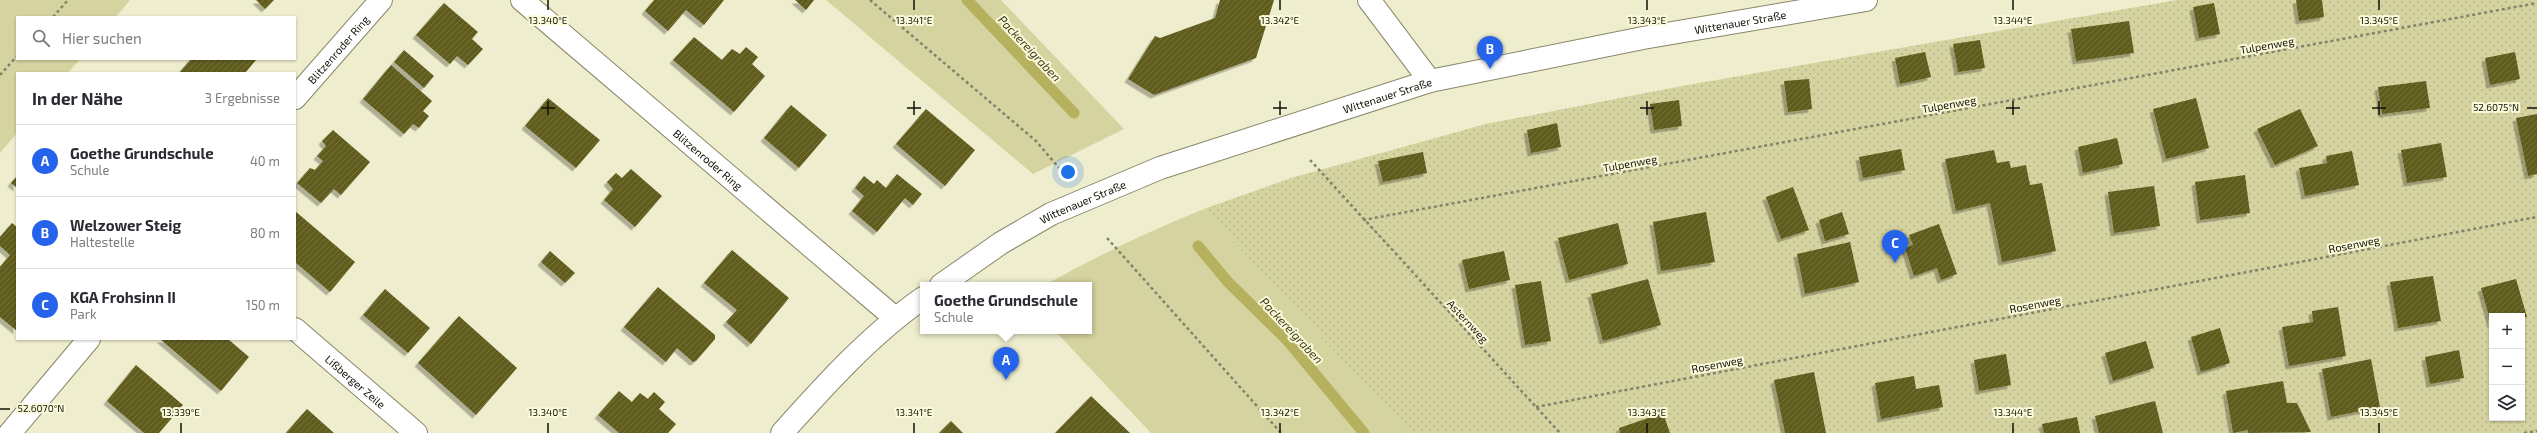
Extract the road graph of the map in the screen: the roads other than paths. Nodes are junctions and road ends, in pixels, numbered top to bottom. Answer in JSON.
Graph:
{"nodes":[{"id":1,"x":381,"y":0,"type":"edge"},
{"id":2,"x":522,"y":0,"type":"edge"},
{"id":3,"x":1369,"y":0,"type":"edge"},
{"id":4,"x":1866,"y":0,"type":"edge"},
{"id":5,"x":1430,"y":81,"type":"junction"},
{"id":6,"x":296,"y":97,"type":"edge"},
{"id":7,"x":945,"y":282,"type":"edge"},
{"id":8,"x":920,"y":300,"type":"edge"},
{"id":9,"x":895,"y":318,"type":"junction"},
{"id":10,"x":296,"y":330,"type":"edge"},
{"id":11,"x":87,"y":340,"type":"edge"},
{"id":12,"x":10,"y":433,"type":"edge"},
{"id":13,"x":416,"y":433,"type":"edge"},
{"id":14,"x":782,"y":433,"type":"edge"}],
"edges":[{"from":1,"to":6,"type":"street","name":"Blitzenroder Ring"},
{"from":2,"to":9,"type":"street","name":"Blitzenroder Ring"},
{"from":3,"to":5,"type":"street"},
{"from":4,"to":5,"type":"street","name":"Wittenauer Straße"},
{"from":5,"to":7,"type":"street","name":"Wittenauer Straße"},
{"from":8,"to":9,"type":"street"},
{"from":9,"to":14,"type":"street"},
{"from":10,"to":13,"type":"street","name":"Lißberger Zeile"},
{"from":11,"to":12,"type":"street"}]}
